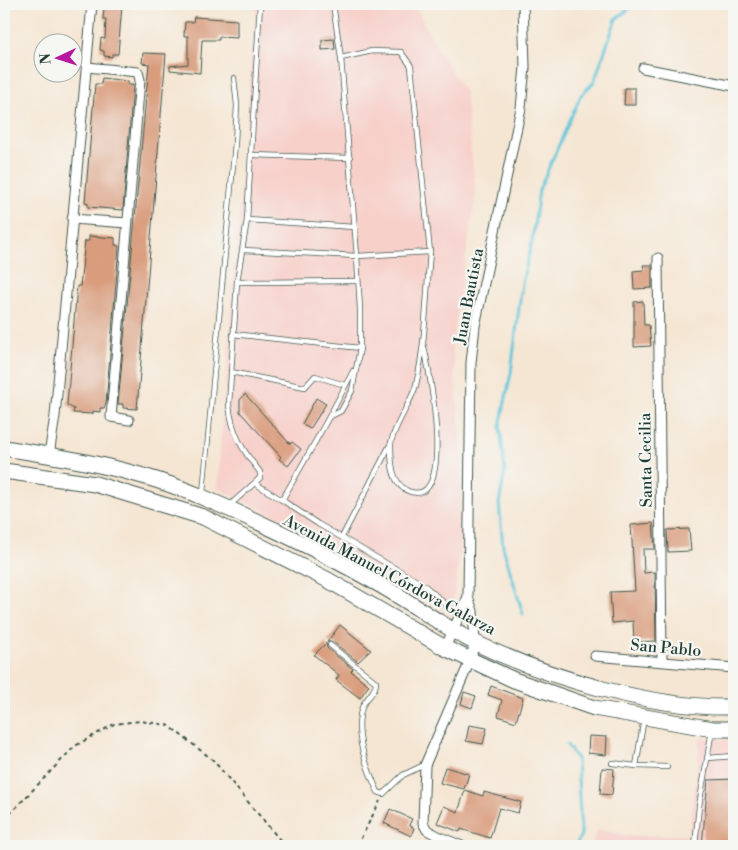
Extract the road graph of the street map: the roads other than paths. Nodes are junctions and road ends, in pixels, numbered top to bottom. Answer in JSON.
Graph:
{"nodes":[{"id":1,"x":92,"y":4,"type":"edge"},
{"id":2,"x":260,"y":4,"type":"edge"},
{"id":3,"x":333,"y":4,"type":"edge"},
{"id":4,"x":522,"y":4,"type":"edge"},
{"id":5,"x":341,"y":58,"type":"junction"},
{"id":6,"x":87,"y":67,"type":"junction"},
{"id":7,"x":643,"y":68,"type":"dead end"},
{"id":8,"x":234,"y":78,"type":"dead end"},
{"id":9,"x":734,"y":86,"type":"edge"},
{"id":10,"x":251,"y":155,"type":"junction"},
{"id":11,"x":350,"y":158,"type":"junction"},
{"id":12,"x":72,"y":219,"type":"junction"},
{"id":13,"x":247,"y":220,"type":"junction"},
{"id":14,"x":127,"y":223,"type":"junction"},
{"id":15,"x":354,"y":227,"type":"junction"},
{"id":16,"x":243,"y":250,"type":"junction"},
{"id":17,"x":430,"y":252,"type":"junction"},
{"id":18,"x":357,"y":256,"type":"junction"},
{"id":19,"x":658,"y":258,"type":"dead end"},
{"id":20,"x":357,"y":281,"type":"junction"},
{"id":21,"x":237,"y":282,"type":"junction"},
{"id":22,"x":233,"y":334,"type":"junction"},
{"id":23,"x":423,"y":344,"type":"junction"},
{"id":24,"x":360,"y":348,"type":"junction"},
{"id":25,"x":355,"y":366,"type":"junction"},
{"id":26,"x":231,"y":372,"type":"junction"},
{"id":27,"x":345,"y":385,"type":"junction"},
{"id":28,"x":331,"y":416,"type":"junction"},
{"id":29,"x":129,"y":420,"type":"dead end"},
{"id":30,"x":391,"y":443,"type":"junction"},
{"id":31,"x":4,"y":448,"type":"edge"},
{"id":32,"x":48,"y":455,"type":"junction"},
{"id":33,"x":4,"y":471,"type":"edge"},
{"id":34,"x":256,"y":484,"type":"junction"},
{"id":35,"x":202,"y":497,"type":"junction"},
{"id":36,"x":282,"y":500,"type":"junction"},
{"id":37,"x":226,"y":509,"type":"junction"},
{"id":38,"x":342,"y":537,"type":"junction"},
{"id":39,"x":468,"y":598,"type":"junction"},
{"id":40,"x":457,"y":623,"type":"junction"},
{"id":41,"x":475,"y":642,"type":"junction"},
{"id":42,"x":330,"y":645,"type":"dead end"},
{"id":43,"x":445,"y":648,"type":"junction"},
{"id":44,"x":595,"y":656,"type":"dead end"},
{"id":45,"x":470,"y":661,"type":"junction"},
{"id":46,"x":662,"y":661,"type":"junction"},
{"id":47,"x":734,"y":668,"type":"edge"},
{"id":48,"x":734,"y":707,"type":"edge"},
{"id":49,"x":644,"y":717,"type":"junction"},
{"id":50,"x":713,"y":729,"type":"junction"},
{"id":51,"x":734,"y":729,"type":"edge"},
{"id":52,"x":734,"y":756,"type":"edge"},
{"id":53,"x":708,"y":758,"type":"junction"},
{"id":54,"x":612,"y":763,"type":"dead end"},
{"id":55,"x":425,"y":765,"type":"junction"},
{"id":56,"x":636,"y":766,"type":"junction"},
{"id":57,"x":666,"y":767,"type":"dead end"},
{"id":58,"x":440,"y":836,"type":"junction"},
{"id":59,"x":434,"y":846,"type":"edge"},
{"id":60,"x":462,"y":846,"type":"edge"},
{"id":61,"x":695,"y":846,"type":"edge"}],
"edges":[{"from":1,"to":6,"type":"street"},
{"from":2,"to":10,"type":"lane"},
{"from":3,"to":5,"type":"lane"},
{"from":4,"to":39,"type":"street","name":"Juan Bautista"},
{"from":5,"to":11,"type":"lane"},
{"from":5,"to":17,"type":"lane"},
{"from":6,"to":12,"type":"street"},
{"from":6,"to":14,"type":"street"},
{"from":7,"to":9,"type":"street"},
{"from":8,"to":35,"type":"lane"},
{"from":10,"to":11,"type":"lane"},
{"from":10,"to":13,"type":"lane"},
{"from":11,"to":15,"type":"lane"},
{"from":12,"to":14,"type":"street"},
{"from":12,"to":32,"type":"street"},
{"from":13,"to":15,"type":"lane"},
{"from":13,"to":16,"type":"lane"},
{"from":14,"to":29,"type":"street"},
{"from":15,"to":18,"type":"lane"},
{"from":16,"to":18,"type":"lane"},
{"from":16,"to":21,"type":"lane"},
{"from":17,"to":18,"type":"lane"},
{"from":17,"to":23,"type":"lane"},
{"from":18,"to":20,"type":"lane"},
{"from":19,"to":46,"type":"street","name":"Santa Cecilia"},
{"from":20,"to":21,"type":"lane"},
{"from":20,"to":24,"type":"lane"},
{"from":21,"to":22,"type":"lane"},
{"from":22,"to":24,"type":"lane"},
{"from":22,"to":26,"type":"lane"},
{"from":23,"to":30,"type":"lane"},
{"from":23,"to":30,"type":"lane"},
{"from":24,"to":25,"type":"lane"},
{"from":25,"to":27,"type":"lane"},
{"from":25,"to":28,"type":"lane"},
{"from":26,"to":27,"type":"lane"},
{"from":26,"to":34,"type":"lane"},
{"from":27,"to":28,"type":"lane"},
{"from":28,"to":36,"type":"lane"},
{"from":30,"to":38,"type":"lane"},
{"from":31,"to":32,"type":"main road","name":"Avenida Manuel Córdova Galarza"},
{"from":32,"to":35,"type":"main road","name":"Avenida Manuel Córdova Galarza"},
{"from":33,"to":43,"type":"main road"},
{"from":34,"to":36,"type":"lane"},
{"from":34,"to":37,"type":"lane"},
{"from":35,"to":37,"type":"main road","name":"Avenida Manuel Córdova Galarza"},
{"from":36,"to":38,"type":"lane"},
{"from":37,"to":40,"type":"main road","name":"Avenida Manuel Córdova Galarza"},
{"from":38,"to":40,"type":"lane"},
{"from":39,"to":40,"type":"street","name":"Juan Bautista"},
{"from":39,"to":41,"type":"street","name":"Juan Bautista"},
{"from":40,"to":41,"type":"main road","name":"Avenida Manuel Córdova Galarza"},
{"from":40,"to":43,"type":"street","name":"Juan Bautista"},
{"from":41,"to":45,"type":"street","name":"Juan Bautista"},
{"from":41,"to":48,"type":"main road","name":"Avenida Manuel Córdova Galarza"},
{"from":42,"to":55,"type":"lane"},
{"from":43,"to":45,"type":"main road"},
{"from":44,"to":46,"type":"street","name":"San Pablo"},
{"from":45,"to":49,"type":"main road"},
{"from":45,"to":55,"type":"street","name":"Juan Bautista"},
{"from":46,"to":47,"type":"street","name":"San Pablo"},
{"from":49,"to":50,"type":"main road"},
{"from":49,"to":56,"type":"lane"},
{"from":50,"to":51,"type":"main road"},
{"from":50,"to":53,"type":"lane"},
{"from":52,"to":53,"type":"lane"},
{"from":53,"to":61,"type":"lane"},
{"from":54,"to":56,"type":"lane"},
{"from":55,"to":58,"type":"street"},
{"from":56,"to":57,"type":"lane"},
{"from":58,"to":59,"type":"street"},
{"from":58,"to":60,"type":"street"}]}
